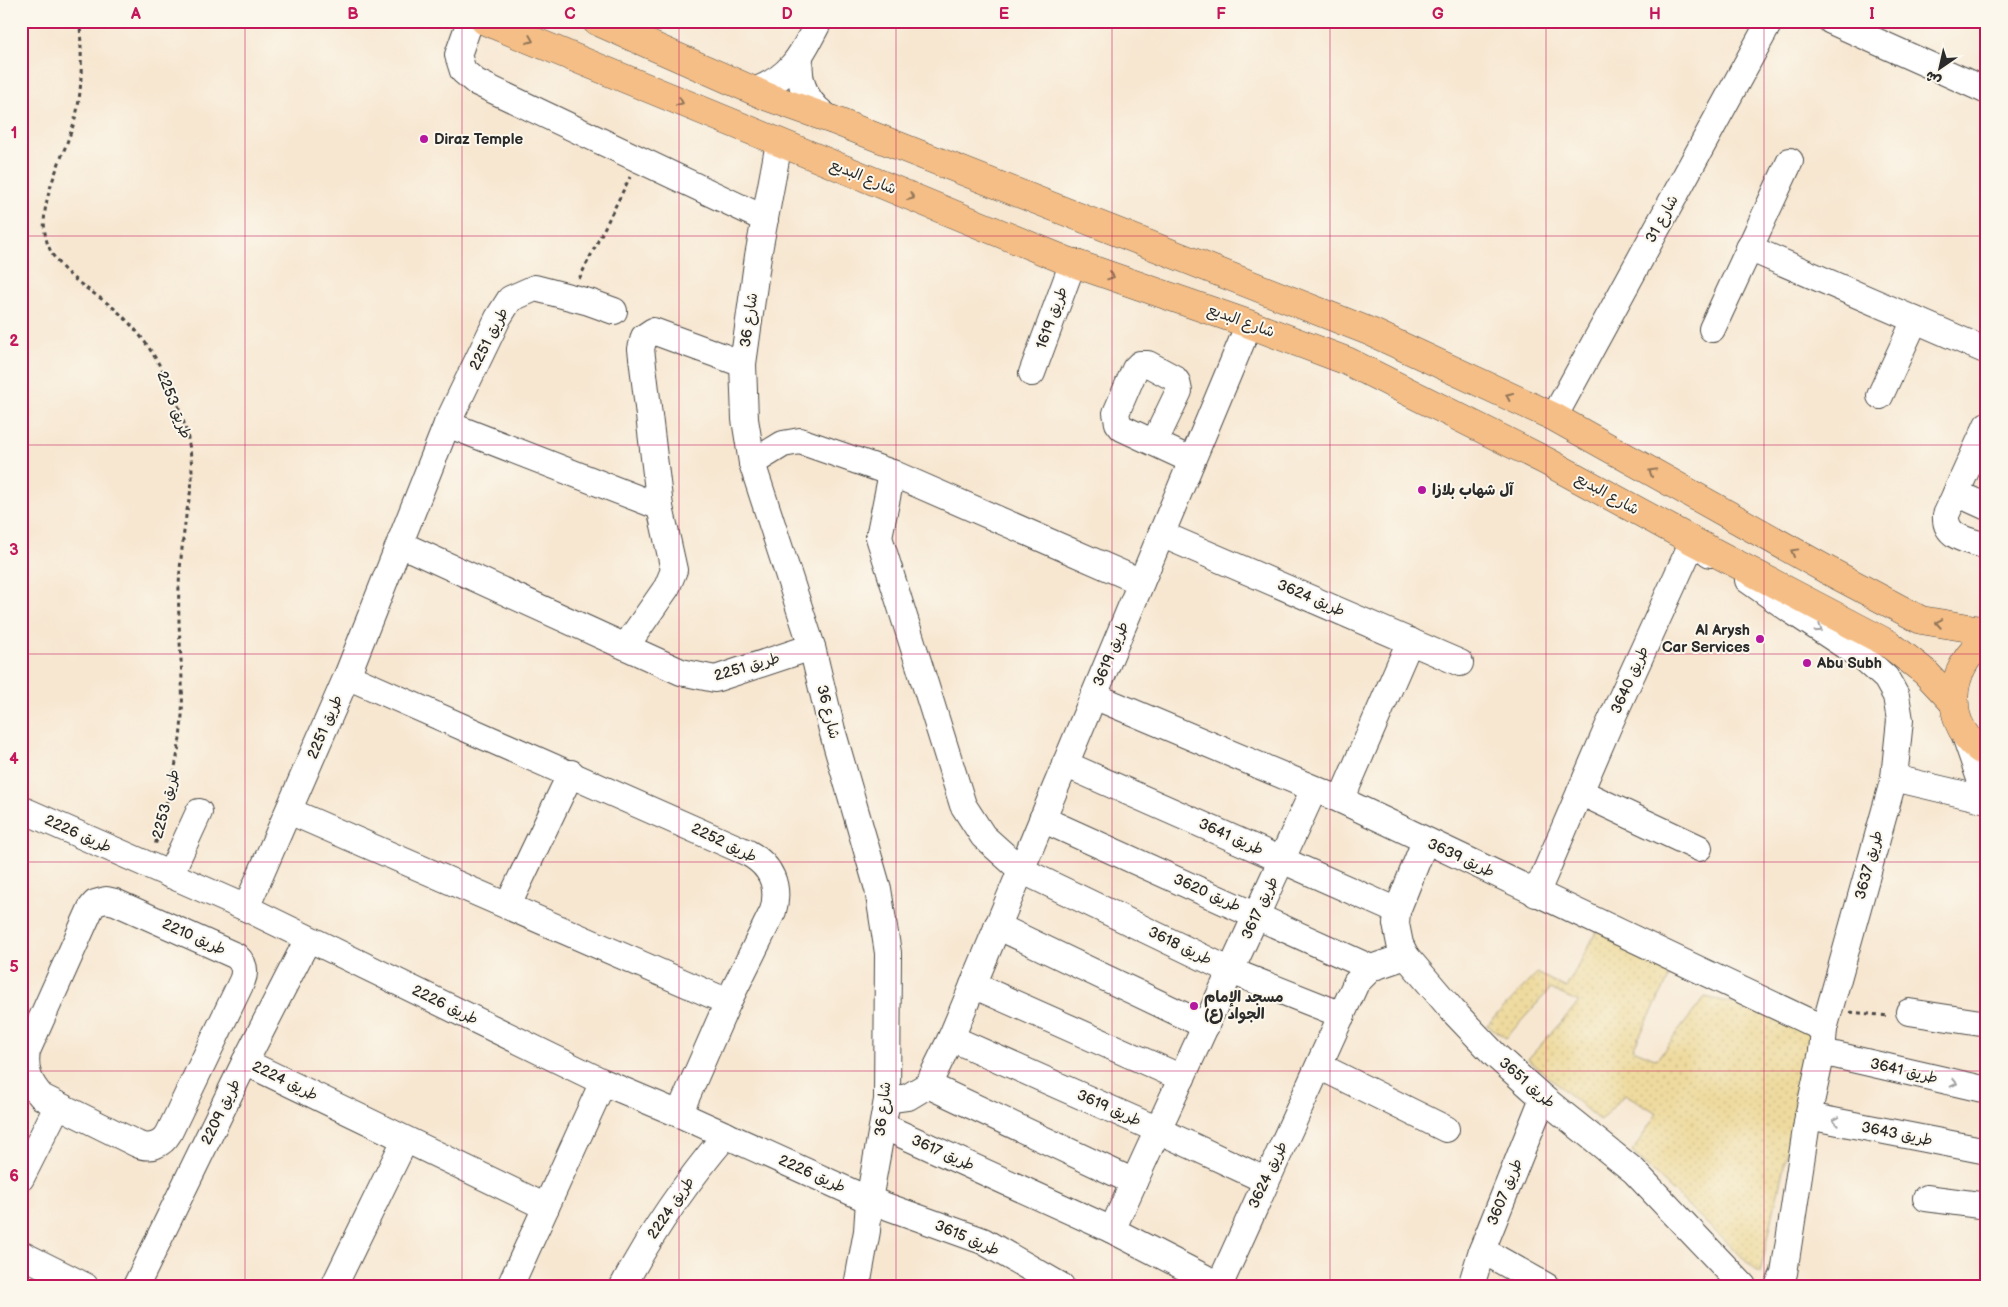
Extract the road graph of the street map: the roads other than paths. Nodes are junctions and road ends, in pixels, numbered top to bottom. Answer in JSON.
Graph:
{"nodes":[{"id":1,"x":470,"y":21,"type":"edge"},
{"id":2,"x":485,"y":21,"type":"edge"},
{"id":3,"x":596,"y":21,"type":"edge"},
{"id":4,"x":819,"y":21,"type":"edge"},
{"id":5,"x":1770,"y":21,"type":"edge"},
{"id":6,"x":1831,"y":21,"type":"edge"},
{"id":7,"x":800,"y":58,"type":"junction"},
{"id":8,"x":754,"y":91,"type":"junction"},
{"id":9,"x":1987,"y":91,"type":"edge"},
{"id":10,"x":833,"y":120,"type":"junction"},
{"id":11,"x":779,"y":143,"type":"junction"},
{"id":12,"x":1790,"y":161,"type":"dead end"},
{"id":13,"x":765,"y":219,"type":"junction"},
{"id":14,"x":1749,"y":248,"type":"junction"},
{"id":15,"x":1073,"y":262,"type":"junction"},
{"id":16,"x":614,"y":312,"type":"dead end"},
{"id":17,"x":1915,"y":320,"type":"junction"},
{"id":18,"x":1249,"y":324,"type":"junction"},
{"id":19,"x":1712,"y":329,"type":"dead end"},
{"id":20,"x":1987,"y":351,"type":"edge"},
{"id":21,"x":743,"y":364,"type":"junction"},
{"id":22,"x":1032,"y":373,"type":"dead end"},
{"id":23,"x":1880,"y":396,"type":"dead end"},
{"id":24,"x":1554,"y":417,"type":"junction"},
{"id":25,"x":447,"y":424,"type":"junction"},
{"id":26,"x":1987,"y":425,"type":"edge"},
{"id":27,"x":1154,"y":443,"type":"dead end"},
{"id":28,"x":1192,"y":460,"type":"junction"},
{"id":29,"x":752,"y":463,"type":"junction"},
{"id":30,"x":892,"y":473,"type":"junction"},
{"id":31,"x":1956,"y":493,"type":"junction"},
{"id":32,"x":660,"y":507,"type":"junction"},
{"id":33,"x":1987,"y":507,"type":"edge"},
{"id":34,"x":1161,"y":534,"type":"junction"},
{"id":35,"x":1693,"y":541,"type":"junction"},
{"id":36,"x":400,"y":544,"type":"junction"},
{"id":37,"x":1987,"y":546,"type":"edge"},
{"id":38,"x":1141,"y":582,"type":"junction"},
{"id":39,"x":1987,"y":631,"type":"edge"},
{"id":40,"x":1987,"y":640,"type":"edge"},
{"id":41,"x":1410,"y":641,"type":"junction"},
{"id":42,"x":626,"y":646,"type":"junction"},
{"id":43,"x":812,"y":647,"type":"junction"},
{"id":44,"x":1460,"y":663,"type":"dead end"},
{"id":45,"x":347,"y":676,"type":"junction"},
{"id":46,"x":1094,"y":696,"type":"junction"},
{"id":47,"x":1954,"y":704,"type":"junction"},
{"id":48,"x":1963,"y":730,"type":"junction"},
{"id":49,"x":1987,"y":754,"type":"edge"},
{"id":50,"x":1065,"y":764,"type":"junction"},
{"id":51,"x":571,"y":773,"type":"junction"},
{"id":52,"x":1894,"y":778,"type":"junction"},
{"id":53,"x":1314,"y":789,"type":"junction"},
{"id":54,"x":1580,"y":792,"type":"junction"},
{"id":55,"x":1987,"y":799,"type":"edge"},
{"id":56,"x":1341,"y":800,"type":"junction"},
{"id":57,"x":21,"y":809,"type":"edge"},
{"id":58,"x":289,"y":811,"type":"junction"},
{"id":59,"x":199,"y":812,"type":"dead end"},
{"id":60,"x":1042,"y":819,"type":"junction"},
{"id":61,"x":1424,"y":841,"type":"junction"},
{"id":62,"x":1699,"y":848,"type":"dead end"},
{"id":63,"x":1282,"y":860,"type":"junction"},
{"id":64,"x":1021,"y":870,"type":"junction"},
{"id":65,"x":160,"y":871,"type":"junction"},
{"id":66,"x":1536,"y":894,"type":"junction"},
{"id":67,"x":508,"y":905,"type":"junction"},
{"id":68,"x":246,"y":908,"type":"junction"},
{"id":69,"x":1397,"y":912,"type":"junction"},
{"id":70,"x":1256,"y":916,"type":"junction"},
{"id":71,"x":997,"y":926,"type":"junction"},
{"id":72,"x":308,"y":939,"type":"junction"},
{"id":73,"x":1406,"y":956,"type":"junction"},
{"id":74,"x":1371,"y":968,"type":"junction"},
{"id":75,"x":1231,"y":971,"type":"junction"},
{"id":76,"x":973,"y":985,"type":"junction"},
{"id":77,"x":728,"y":1002,"type":"junction"},
{"id":78,"x":1909,"y":1012,"type":"road end"},
{"id":79,"x":1342,"y":1015,"type":"junction"},
{"id":80,"x":1987,"y":1024,"type":"edge"},
{"id":81,"x":1206,"y":1026,"type":"junction"},
{"id":82,"x":1825,"y":1030,"type":"junction"},
{"id":83,"x":951,"y":1038,"type":"junction"},
{"id":84,"x":245,"y":1062,"type":"junction"},
{"id":85,"x":1319,"y":1066,"type":"junction"},
{"id":86,"x":1182,"y":1078,"type":"junction"},
{"id":87,"x":603,"y":1082,"type":"junction"},
{"id":88,"x":928,"y":1085,"type":"junction"},
{"id":89,"x":1987,"y":1090,"type":"edge"},
{"id":90,"x":1543,"y":1098,"type":"junction"},
{"id":91,"x":887,"y":1100,"type":"junction"},
{"id":92,"x":58,"y":1105,"type":"junction"},
{"id":93,"x":679,"y":1114,"type":"junction"},
{"id":94,"x":1808,"y":1116,"type":"junction"},
{"id":95,"x":883,"y":1126,"type":"junction"},
{"id":96,"x":1446,"y":1129,"type":"dead end"},
{"id":97,"x":1158,"y":1130,"type":"junction"},
{"id":98,"x":726,"y":1136,"type":"junction"},
{"id":99,"x":405,"y":1140,"type":"junction"},
{"id":100,"x":1987,"y":1151,"type":"edge"},
{"id":101,"x":21,"y":1178,"type":"edge"},
{"id":102,"x":1265,"y":1180,"type":"junction"},
{"id":103,"x":1134,"y":1182,"type":"junction"},
{"id":104,"x":1926,"y":1198,"type":"dead end"},
{"id":105,"x":869,"y":1200,"type":"junction"},
{"id":106,"x":1987,"y":1206,"type":"edge"},
{"id":107,"x":546,"y":1207,"type":"junction"},
{"id":108,"x":1112,"y":1230,"type":"junction"},
{"id":109,"x":1482,"y":1250,"type":"junction"},
{"id":110,"x":21,"y":1254,"type":"edge"},
{"id":111,"x":1739,"y":1284,"type":"edge"},
{"id":112,"x":1220,"y":1285,"type":"edge"},
{"id":113,"x":85,"y":1286,"type":"edge"},
{"id":114,"x":136,"y":1286,"type":"edge"},
{"id":115,"x":334,"y":1286,"type":"edge"},
{"id":116,"x":510,"y":1286,"type":"edge"},
{"id":117,"x":623,"y":1286,"type":"edge"},
{"id":118,"x":858,"y":1286,"type":"edge"},
{"id":119,"x":1061,"y":1286,"type":"edge"},
{"id":120,"x":1471,"y":1286,"type":"edge"},
{"id":121,"x":1546,"y":1286,"type":"edge"},
{"id":122,"x":1778,"y":1286,"type":"edge"}],
"edges":[{"from":1,"to":13,"type":"street"},
{"from":2,"to":11,"type":"main road","name":"شارع البديع","one_way":true},
{"from":3,"to":8,"type":"main road"},
{"from":4,"to":7,"type":"street"},
{"from":5,"to":24,"type":"street","name":"شارع 31"},
{"from":6,"to":9,"type":"street"},
{"from":7,"to":8,"type":"street"},
{"from":7,"to":10,"type":"street"},
{"from":8,"to":10,"type":"main road"},
{"from":24,"to":10,"type":"main road","one_way":true},
{"from":11,"to":13,"type":"street","name":"شارع 36"},
{"from":11,"to":15,"type":"main road","name":"شارع البديع","one_way":true},
{"from":12,"to":14,"type":"street"},
{"from":13,"to":21,"type":"street","name":"شارع 36"},
{"from":14,"to":17,"type":"street"},
{"from":14,"to":19,"type":"street"},
{"from":15,"to":18,"type":"main road","name":"شارع البديع","one_way":true},
{"from":15,"to":22,"type":"street","name":"طريق 1619"},
{"from":16,"to":25,"type":"street","name":"طريق 2251"},
{"from":17,"to":20,"type":"street"},
{"from":17,"to":23,"type":"street"},
{"from":18,"to":28,"type":"street","name":"طريق 3619"},
{"from":18,"to":35,"type":"main road","name":"شارع البديع"},
{"from":21,"to":29,"type":"street","name":"شارع 36"},
{"from":21,"to":32,"type":"street"},
{"from":39,"to":24,"type":"main road","one_way":true},
{"from":25,"to":32,"type":"street"},
{"from":25,"to":36,"type":"street","name":"طريق 2251"},
{"from":26,"to":31,"type":"street"},
{"from":27,"to":28,"type":"street"},
{"from":28,"to":34,"type":"street","name":"طريق 3619"},
{"from":29,"to":30,"type":"street"},
{"from":29,"to":43,"type":"street","name":"شارع 36"},
{"from":30,"to":38,"type":"street"},
{"from":30,"to":64,"type":"street","name":"طريق 3618"},
{"from":31,"to":33,"type":"street"},
{"from":31,"to":37,"type":"street"},
{"from":32,"to":42,"type":"street"},
{"from":34,"to":38,"type":"street","name":"طريق 3619"},
{"from":34,"to":41,"type":"street","name":"طريق 3624"},
{"from":35,"to":47,"type":"main road","name":"شارع البديع"},
{"from":35,"to":52,"type":"street","name":"طريق 3637","one_way":true},
{"from":35,"to":54,"type":"street","name":"طريق 3640"},
{"from":36,"to":42,"type":"street","name":"طريق 2251"},
{"from":36,"to":45,"type":"street","name":"طريق 2251"},
{"from":38,"to":46,"type":"street","name":"طريق 3619"},
{"from":40,"to":47,"type":"main road"},
{"from":41,"to":44,"type":"street","name":"طريق 3624"},
{"from":41,"to":56,"type":"street"},
{"from":42,"to":43,"type":"street","name":"طريق 2251"},
{"from":43,"to":91,"type":"street","name":"شارع 36"},
{"from":45,"to":51,"type":"street","name":"طريق 2252"},
{"from":45,"to":58,"type":"street","name":"طريق 2251"},
{"from":46,"to":50,"type":"street","name":"طريق 3619"},
{"from":46,"to":53,"type":"street","name":"طريق 3639"},
{"from":47,"to":48,"type":"main road"},
{"from":48,"to":49,"type":"main road"},
{"from":48,"to":55,"type":"street"},
{"from":50,"to":60,"type":"street","name":"طريق 3619"},
{"from":50,"to":63,"type":"street","name":"طريق 3641"},
{"from":51,"to":67,"type":"street"},
{"from":51,"to":77,"type":"street","name":"طريق 2252"},
{"from":52,"to":55,"type":"street"},
{"from":52,"to":82,"type":"street","name":"طريق 3637"},
{"from":53,"to":56,"type":"street","name":"طريق 3639"},
{"from":53,"to":63,"type":"street","name":"طريق 3617"},
{"from":54,"to":62,"type":"street"},
{"from":54,"to":66,"type":"street","name":"طريق 3640"},
{"from":56,"to":61,"type":"street","name":"طريق 3639"},
{"from":57,"to":65,"type":"street","name":"طريق 2226"},
{"from":58,"to":67,"type":"street"},
{"from":58,"to":68,"type":"street","name":"طريق 2251"},
{"from":59,"to":65,"type":"street","name":"طريق 2253"},
{"from":60,"to":64,"type":"street","name":"طريق 3619"},
{"from":60,"to":70,"type":"street","name":"طريق 3620"},
{"from":61,"to":66,"type":"street","name":"طريق 3639"},
{"from":61,"to":69,"type":"street","name":"طريق 3651"},
{"from":63,"to":69,"type":"street","name":"طريق 3641"},
{"from":63,"to":70,"type":"street","name":"طريق 3617"},
{"from":64,"to":71,"type":"street","name":"طريق 3619"},
{"from":64,"to":75,"type":"street","name":"طريق 3618"},
{"from":65,"to":68,"type":"street","name":"طريق 2226"},
{"from":66,"to":82,"type":"street","name":"طريق 3639"},
{"from":67,"to":77,"type":"street"},
{"from":68,"to":72,"type":"street","name":"طريق 2226"},
{"from":69,"to":73,"type":"street","name":"طريق 3651"},
{"from":70,"to":74,"type":"street","name":"طريق 3620"},
{"from":70,"to":75,"type":"street","name":"طريق 3617"},
{"from":71,"to":76,"type":"street","name":"طريق 3619"},
{"from":71,"to":81,"type":"street"},
{"from":72,"to":84,"type":"street","name":"طريق 2209"},
{"from":72,"to":87,"type":"street","name":"طريق 2226"},
{"from":73,"to":74,"type":"street","name":"طريق 3624"},
{"from":73,"to":90,"type":"street","name":"طريق 3651"},
{"from":74,"to":79,"type":"street","name":"طريق 3624"},
{"from":75,"to":79,"type":"street","name":"طريق 3618"},
{"from":75,"to":81,"type":"street","name":"طريق 3617"},
{"from":76,"to":83,"type":"street","name":"طريق 3619"},
{"from":76,"to":86,"type":"street"},
{"from":77,"to":93,"type":"street","name":"طريق 2252"},
{"from":78,"to":80,"type":"street"},
{"from":79,"to":85,"type":"street","name":"طريق 3624"},
{"from":81,"to":86,"type":"street","name":"طريق 3617"},
{"from":82,"to":89,"type":"street","name":"طريق 3641","one_way":true},
{"from":82,"to":94,"type":"street","name":"طريق 3637"},
{"from":83,"to":88,"type":"street","name":"طريق 3619"},
{"from":83,"to":97,"type":"street","name":"طريق 3619"},
{"from":84,"to":99,"type":"street","name":"طريق 2224"},
{"from":84,"to":114,"type":"street","name":"طريق 2209"},
{"from":85,"to":96,"type":"street"},
{"from":85,"to":102,"type":"street","name":"طريق 3624"},
{"from":86,"to":97,"type":"street","name":"طريق 3617"},
{"from":87,"to":93,"type":"street","name":"طريق 2226"},
{"from":87,"to":107,"type":"street"},
{"from":88,"to":91,"type":"street"},
{"from":88,"to":103,"type":"street"},
{"from":90,"to":109,"type":"street","name":"طريق 3607"},
{"from":90,"to":111,"type":"street","name":"طريق 3651"},
{"from":91,"to":95,"type":"street","name":"شارع 36"},
{"from":92,"to":92,"type":"street","name":"طريق 2210"},
{"from":92,"to":101,"type":"street"},
{"from":93,"to":98,"type":"street","name":"طريق 2226"},
{"from":100,"to":94,"type":"street","name":"طريق 3643","one_way":true},
{"from":94,"to":122,"type":"street","name":"طريق 3637"},
{"from":95,"to":105,"type":"street","name":"شارع 36"},
{"from":95,"to":108,"type":"street","name":"طريق 3617"},
{"from":97,"to":102,"type":"street","name":"طريق 3619"},
{"from":97,"to":103,"type":"street","name":"طريق 3617"},
{"from":98,"to":105,"type":"street","name":"طريق 2226"},
{"from":98,"to":117,"type":"street","name":"طريق 2224"},
{"from":99,"to":107,"type":"street","name":"طريق 2224"},
{"from":99,"to":115,"type":"street"},
{"from":102,"to":112,"type":"street","name":"طريق 3624"},
{"from":103,"to":108,"type":"street","name":"طريق 3617"},
{"from":104,"to":106,"type":"street"},
{"from":105,"to":118,"type":"street","name":"شارع 36"},
{"from":105,"to":119,"type":"street","name":"طريق 3615"},
{"from":107,"to":116,"type":"street"},
{"from":108,"to":112,"type":"street","name":"طريق 3617"},
{"from":109,"to":120,"type":"street","name":"طريق 3607"},
{"from":109,"to":121,"type":"street"},
{"from":110,"to":113,"type":"street"}]}
